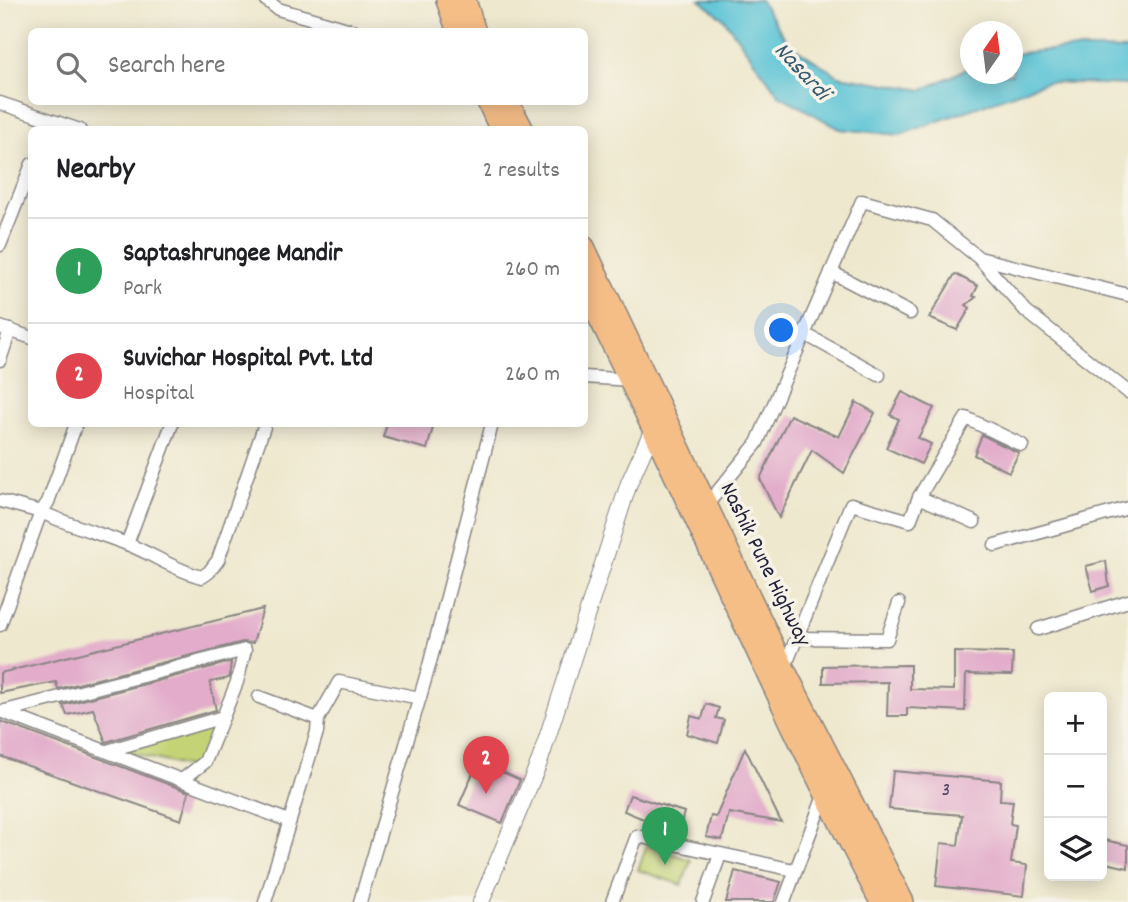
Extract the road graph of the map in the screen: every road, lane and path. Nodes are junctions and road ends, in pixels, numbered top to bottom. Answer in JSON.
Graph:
{"nodes":[{"id":1,"x":266,"y":0,"type":"edge"},
{"id":2,"x":447,"y":0,"type":"edge"},
{"id":3,"x":465,"y":0,"type":"edge"},
{"id":4,"x":344,"y":28,"type":"edge"},
{"id":5,"x":457,"y":28,"type":"edge"},
{"id":6,"x":474,"y":28,"type":"edge"},
{"id":7,"x":0,"y":103,"type":"edge"},
{"id":8,"x":489,"y":105,"type":"edge"},
{"id":9,"x":510,"y":105,"type":"edge"},
{"id":10,"x":46,"y":124,"type":"edge"},
{"id":11,"x":499,"y":126,"type":"edge"},
{"id":12,"x":521,"y":126,"type":"edge"},
{"id":13,"x":28,"y":174,"type":"edge"},
{"id":14,"x":0,"y":245,"type":"edge"},
{"id":15,"x":588,"y":257,"type":"edge"},
{"id":16,"x":979,"y":258,"type":"junction"},
{"id":17,"x":831,"y":272,"type":"junction"},
{"id":18,"x":588,"y":294,"type":"edge"},
{"id":19,"x":1128,"y":295,"type":"edge"},
{"id":20,"x":910,"y":313,"type":"dead end"},
{"id":21,"x":5,"y":328,"type":"edge"},
{"id":22,"x":803,"y":333,"type":"junction"},
{"id":23,"x":28,"y":337,"type":"edge"},
{"id":24,"x":0,"y":360,"type":"edge"},
{"id":25,"x":879,"y":375,"type":"dead end"},
{"id":26,"x":588,"y":377,"type":"edge"},
{"id":27,"x":638,"y":377,"type":"junction"},
{"id":28,"x":1128,"y":392,"type":"edge"},
{"id":29,"x":75,"y":427,"type":"edge"},
{"id":30,"x":171,"y":427,"type":"edge"},
{"id":31,"x":264,"y":427,"type":"edge"},
{"id":32,"x":491,"y":427,"type":"edge"},
{"id":33,"x":654,"y":428,"type":"junction"},
{"id":34,"x":1023,"y":445,"type":"dead end"},
{"id":35,"x":919,"y":498,"type":"junction"},
{"id":36,"x":0,"y":501,"type":"edge"},
{"id":37,"x":706,"y":506,"type":"junction"},
{"id":38,"x":1128,"y":508,"type":"edge"},
{"id":39,"x":41,"y":512,"type":"junction"},
{"id":40,"x":974,"y":522,"type":"dead end"},
{"id":41,"x":127,"y":544,"type":"junction"},
{"id":42,"x":995,"y":545,"type":"dead end"},
{"id":43,"x":1128,"y":601,"type":"edge"},
{"id":44,"x":899,"y":603,"type":"dead end"},
{"id":45,"x":0,"y":625,"type":"edge"},
{"id":46,"x":1038,"y":629,"type":"dead end"},
{"id":47,"x":797,"y":638,"type":"junction"},
{"id":48,"x":784,"y":669,"type":"junction"},
{"id":49,"x":260,"y":697,"type":"dead end"},
{"id":50,"x":419,"y":698,"type":"junction"},
{"id":51,"x":0,"y":711,"type":"edge"},
{"id":52,"x":223,"y":717,"type":"junction"},
{"id":53,"x":318,"y":719,"type":"junction"},
{"id":54,"x":107,"y":751,"type":"junction"},
{"id":55,"x":182,"y":780,"type":"junction"},
{"id":56,"x":825,"y":793,"type":"junction"},
{"id":57,"x":289,"y":821,"type":"junction"},
{"id":58,"x":720,"y":855,"type":"junction"},
{"id":59,"x":793,"y":870,"type":"junction"},
{"id":60,"x":265,"y":902,"type":"edge"},
{"id":61,"x":360,"y":902,"type":"edge"},
{"id":62,"x":481,"y":902,"type":"edge"},
{"id":63,"x":612,"y":902,"type":"edge"},
{"id":64,"x":703,"y":902,"type":"edge"},
{"id":65,"x":783,"y":902,"type":"edge"},
{"id":66,"x":881,"y":902,"type":"edge"},
{"id":67,"x":903,"y":902,"type":"edge"}],
"edges":[{"from":1,"to":4,"type":"street"},
{"from":2,"to":5,"type":"highway"},
{"from":3,"to":6,"type":"highway"},
{"from":7,"to":10,"type":"street"},
{"from":8,"to":11,"type":"highway"},
{"from":9,"to":12,"type":"highway"},
{"from":13,"to":14,"type":"street"},
{"from":15,"to":27,"type":"highway","name":"Nashik Pune Highway"},
{"from":16,"to":17,"type":"street"},
{"from":16,"to":19,"type":"street"},
{"from":16,"to":28,"type":"street"},
{"from":17,"to":20,"type":"street"},
{"from":17,"to":22,"type":"street"},
{"from":18,"to":27,"type":"highway","name":"Nashik Pune Highway"},
{"from":21,"to":23,"type":"street"},
{"from":21,"to":24,"type":"street"},
{"from":22,"to":25,"type":"street"},
{"from":22,"to":37,"type":"street"},
{"from":26,"to":27,"type":"street"},
{"from":27,"to":33,"type":"highway","name":"Nashik Pune Highway"},
{"from":27,"to":37,"type":"highway","name":"Nashik Pune Highway"},
{"from":29,"to":39,"type":"street"},
{"from":30,"to":41,"type":"street"},
{"from":31,"to":41,"type":"street"},
{"from":32,"to":50,"type":"street"},
{"from":33,"to":56,"type":"highway","name":"Nashik Pune Highway"},
{"from":33,"to":62,"type":"street"},
{"from":34,"to":35,"type":"street"},
{"from":35,"to":40,"type":"street"},
{"from":35,"to":47,"type":"street"},
{"from":36,"to":39,"type":"street"},
{"from":37,"to":48,"type":"highway","name":"Nashik Pune Highway"},
{"from":38,"to":42,"type":"street"},
{"from":39,"to":41,"type":"street"},
{"from":39,"to":45,"type":"street"},
{"from":43,"to":46,"type":"street"},
{"from":44,"to":47,"type":"street"},
{"from":47,"to":48,"type":"street"},
{"from":48,"to":67,"type":"highway","name":"Nashik Pune Highway"},
{"from":49,"to":53,"type":"street"},
{"from":50,"to":53,"type":"street"},
{"from":50,"to":61,"type":"street"},
{"from":51,"to":52,"type":"street"},
{"from":51,"to":54,"type":"street"},
{"from":52,"to":54,"type":"street"},
{"from":52,"to":55,"type":"street"},
{"from":53,"to":57,"type":"street"},
{"from":54,"to":55,"type":"street"},
{"from":55,"to":57,"type":"street"},
{"from":56,"to":59,"type":"street"},
{"from":56,"to":66,"type":"highway","name":"Nashik Pune Highway"},
{"from":57,"to":60,"type":"street"},
{"from":58,"to":59,"type":"street"},
{"from":58,"to":63,"type":"street"},
{"from":58,"to":64,"type":"street"},
{"from":59,"to":65,"type":"street"}]}
